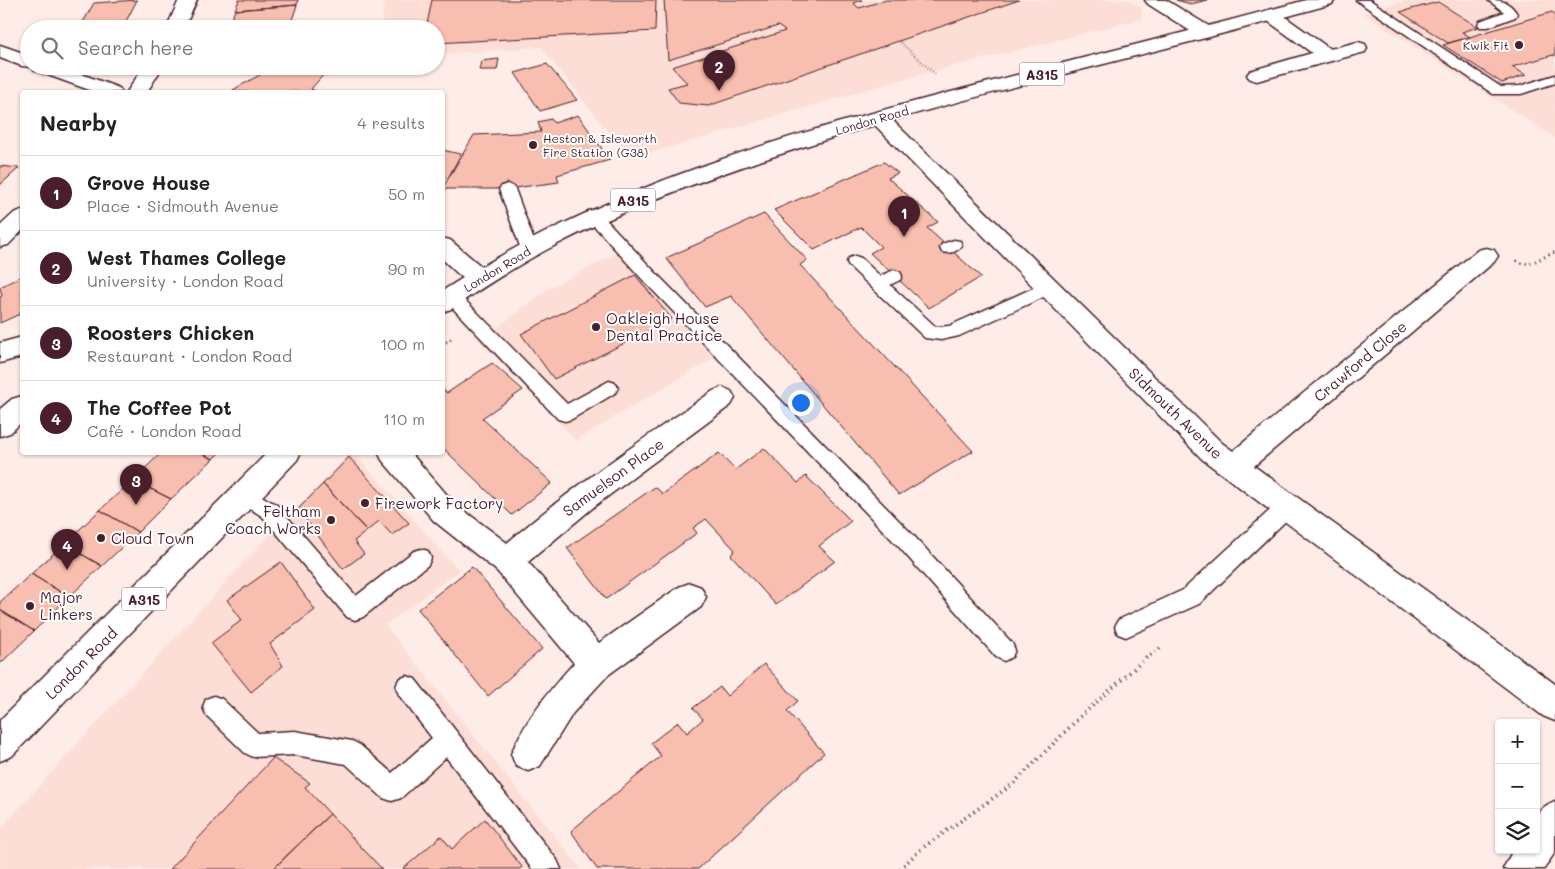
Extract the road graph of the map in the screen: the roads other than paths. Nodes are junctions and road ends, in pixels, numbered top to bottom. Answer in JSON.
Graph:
{"nodes":[{"id":1,"x":188,"y":0,"type":"edge"},
{"id":2,"x":1154,"y":0,"type":"edge"},
{"id":3,"x":1326,"y":0,"type":"edge"},
{"id":4,"x":1362,"y":0,"type":"edge"},
{"id":5,"x":1494,"y":0,"type":"edge"},
{"id":6,"x":1271,"y":15,"type":"junction"},
{"id":7,"x":179,"y":20,"type":"edge"},
{"id":8,"x":1484,"y":24,"type":"dead end"},
{"id":9,"x":1205,"y":32,"type":"junction"},
{"id":10,"x":1358,"y":48,"type":"dead end"},
{"id":11,"x":0,"y":51,"type":"edge"},
{"id":12,"x":1328,"y":56,"type":"junction"},
{"id":13,"x":20,"y":59,"type":"edge"},
{"id":14,"x":66,"y":75,"type":"edge"},
{"id":15,"x":148,"y":75,"type":"edge"},
{"id":16,"x":1258,"y":75,"type":"dead end"},
{"id":17,"x":1555,"y":79,"type":"edge"},
{"id":18,"x":107,"y":90,"type":"edge"},
{"id":19,"x":138,"y":90,"type":"edge"},
{"id":20,"x":879,"y":118,"type":"junction"},
{"id":21,"x":507,"y":189,"type":"dead end"},
{"id":22,"x":594,"y":216,"type":"junction"},
{"id":23,"x":20,"y":220,"type":"edge"},
{"id":24,"x":0,"y":239,"type":"edge"},
{"id":25,"x":445,"y":249,"type":"edge"},
{"id":26,"x":529,"y":249,"type":"junction"},
{"id":27,"x":1486,"y":256,"type":"road end"},
{"id":28,"x":855,"y":262,"type":"dead end"},
{"id":29,"x":894,"y":276,"type":"dead end"},
{"id":30,"x":480,"y":278,"type":"junction"},
{"id":31,"x":878,"y":283,"type":"junction"},
{"id":32,"x":1048,"y":288,"type":"junction"},
{"id":33,"x":447,"y":300,"type":"edge"},
{"id":34,"x":20,"y":348,"type":"edge"},
{"id":35,"x":0,"y":353,"type":"edge"},
{"id":36,"x":609,"y":388,"type":"dead end"},
{"id":37,"x":722,"y":398,"type":"dead end"},
{"id":38,"x":20,"y":409,"type":"edge"},
{"id":39,"x":0,"y":425,"type":"edge"},
{"id":40,"x":284,"y":455,"type":"edge"},
{"id":41,"x":395,"y":455,"type":"edge"},
{"id":42,"x":1234,"y":467,"type":"junction"},
{"id":43,"x":246,"y":495,"type":"junction"},
{"id":44,"x":1287,"y":507,"type":"junction"},
{"id":45,"x":421,"y":558,"type":"dead end"},
{"id":46,"x":508,"y":561,"type":"junction"},
{"id":47,"x":690,"y":597,"type":"dead end"},
{"id":48,"x":1126,"y":627,"type":"dead end"},
{"id":49,"x":1004,"y":650,"type":"dead end"},
{"id":50,"x":596,"y":664,"type":"junction"},
{"id":51,"x":407,"y":687,"type":"dead end"},
{"id":52,"x":1555,"y":704,"type":"edge"},
{"id":53,"x":214,"y":707,"type":"dead end"},
{"id":54,"x":448,"y":740,"type":"junction"},
{"id":55,"x":0,"y":744,"type":"edge"},
{"id":56,"x":528,"y":754,"type":"dead end"},
{"id":57,"x":1555,"y":819,"type":"edge"},
{"id":58,"x":1540,"y":842,"type":"edge"},
{"id":59,"x":1532,"y":854,"type":"edge"},
{"id":60,"x":548,"y":869,"type":"edge"},
{"id":61,"x":1522,"y":869,"type":"edge"}],
"edges":[{"from":1,"to":7,"type":"street"},
{"from":2,"to":9,"type":"street"},
{"from":3,"to":6,"type":"street","name":"London Road","number":"A315"},
{"from":4,"to":17,"type":"lane"},
{"from":5,"to":8,"type":"lane"},
{"from":6,"to":9,"type":"street","name":"London Road","number":"A315"},
{"from":6,"to":12,"type":"street"},
{"from":9,"to":20,"type":"street","name":"London Road","number":"A315"},
{"from":10,"to":12,"type":"street"},
{"from":11,"to":13,"type":"street"},
{"from":12,"to":16,"type":"street"},
{"from":14,"to":18,"type":"street"},
{"from":15,"to":19,"type":"street"},
{"from":20,"to":22,"type":"street","name":"London Road","number":"A315"},
{"from":20,"to":32,"type":"street","name":"Sidmouth Avenue"},
{"from":21,"to":26,"type":"lane"},
{"from":22,"to":26,"type":"street","name":"London Road","number":"A315"},
{"from":22,"to":49,"type":"lane"},
{"from":23,"to":24,"type":"street"},
{"from":25,"to":30,"type":"street"},
{"from":26,"to":30,"type":"street","name":"London Road","number":"A315"},
{"from":27,"to":42,"type":"street","name":"Crawford Close"},
{"from":28,"to":31,"type":"lane"},
{"from":29,"to":31,"type":"lane"},
{"from":30,"to":33,"type":"street","name":"London Road","number":"A315"},
{"from":31,"to":32,"type":"lane"},
{"from":32,"to":42,"type":"street","name":"Sidmouth Avenue"},
{"from":33,"to":36,"type":"lane"},
{"from":34,"to":35,"type":"street"},
{"from":37,"to":46,"type":"street","name":"Samuelson Place"},
{"from":38,"to":39,"type":"street"},
{"from":40,"to":43,"type":"street","name":"London Road","number":"A315"},
{"from":41,"to":46,"type":"street"},
{"from":42,"to":44,"type":"street","name":"Sidmouth Avenue"},
{"from":43,"to":45,"type":"lane"},
{"from":43,"to":55,"type":"street","name":"London Road","number":"A315"},
{"from":44,"to":48,"type":"lane"},
{"from":44,"to":52,"type":"street","name":"Sidmouth Avenue"},
{"from":46,"to":50,"type":"street"},
{"from":47,"to":50,"type":"street"},
{"from":50,"to":56,"type":"street"},
{"from":51,"to":54,"type":"lane"},
{"from":53,"to":54,"type":"lane"},
{"from":54,"to":60,"type":"lane"},
{"from":57,"to":58,"type":"street"},
{"from":59,"to":61,"type":"street"}]}
